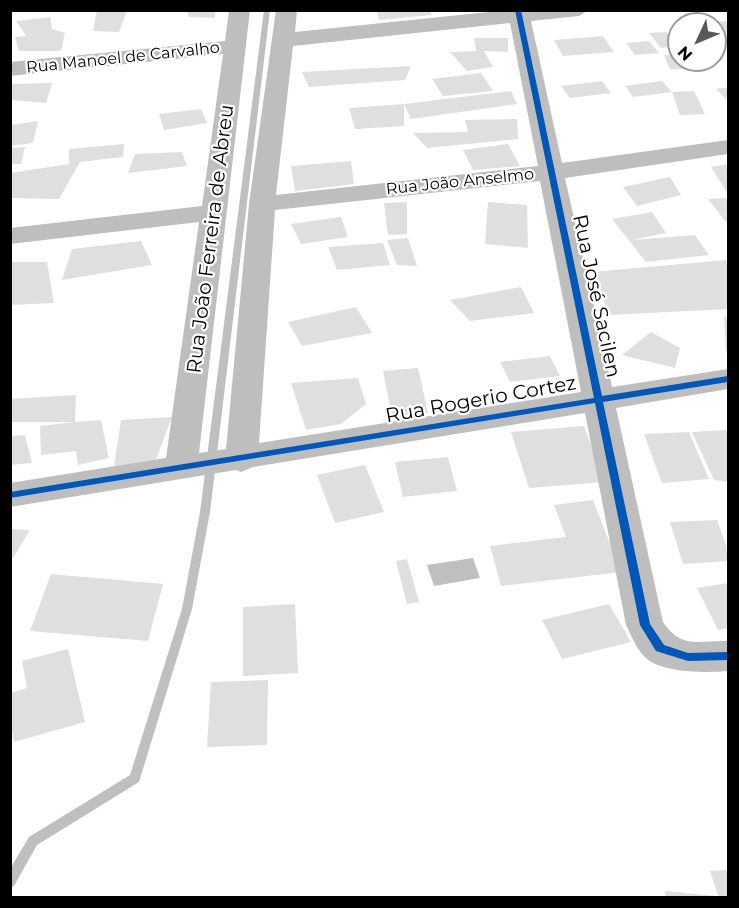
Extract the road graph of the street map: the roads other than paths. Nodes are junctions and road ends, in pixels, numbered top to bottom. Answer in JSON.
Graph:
{"nodes":[{"id":1,"x":240,"y":10,"type":"edge"},
{"id":2,"x":287,"y":10,"type":"edge"},
{"id":3,"x":579,"y":10,"type":"edge"},
{"id":4,"x":519,"y":14,"type":"edge"},
{"id":5,"x":284,"y":40,"type":"junction"},
{"id":6,"x":236,"y":46,"type":"junction"},
{"id":7,"x":10,"y":69,"type":"edge"},
{"id":8,"x":729,"y":147,"type":"edge"},
{"id":9,"x":551,"y":172,"type":"junction"},
{"id":10,"x":262,"y":204,"type":"junction"},
{"id":11,"x":214,"y":212,"type":"junction"},
{"id":12,"x":10,"y":236,"type":"edge"},
{"id":13,"x":729,"y":379,"type":"edge"},
{"id":14,"x":599,"y":398,"type":"junction"},
{"id":15,"x":241,"y":460,"type":"junction"},
{"id":16,"x":181,"y":468,"type":"junction"},
{"id":17,"x":10,"y":495,"type":"edge"},
{"id":18,"x":729,"y":656,"type":"edge"}],
"edges":[{"from":1,"to":6,"type":"street","name":"Rua João Ferreira de Abreu"},
{"from":2,"to":5,"type":"street"},
{"from":3,"to":4,"type":"street"},
{"from":4,"to":5,"type":"street"},
{"from":4,"to":9,"type":"street","name":"Rua José Sacilen"},
{"from":5,"to":10,"type":"street"},
{"from":6,"to":7,"type":"street","name":"Rua Manoel de Carvalho"},
{"from":6,"to":11,"type":"street","name":"Rua João Ferreira de Abreu"},
{"from":8,"to":9,"type":"street","name":"Rua João Anselmo"},
{"from":9,"to":10,"type":"street","name":"Rua João Anselmo"},
{"from":9,"to":14,"type":"street","name":"Rua José Sacilen"},
{"from":10,"to":15,"type":"street"},
{"from":11,"to":12,"type":"street"},
{"from":11,"to":16,"type":"street","name":"Rua João Ferreira de Abreu"},
{"from":13,"to":14,"type":"street","name":"Rua Rogerio Cortez"},
{"from":14,"to":15,"type":"street","name":"Rua Rogerio Cortez"},
{"from":14,"to":18,"type":"street","name":"Rua José Sacilen"},
{"from":15,"to":16,"type":"street","name":"Rua Rogerio Cortez"},
{"from":16,"to":17,"type":"street","name":"Rua Rogerio Cortez"}]}
